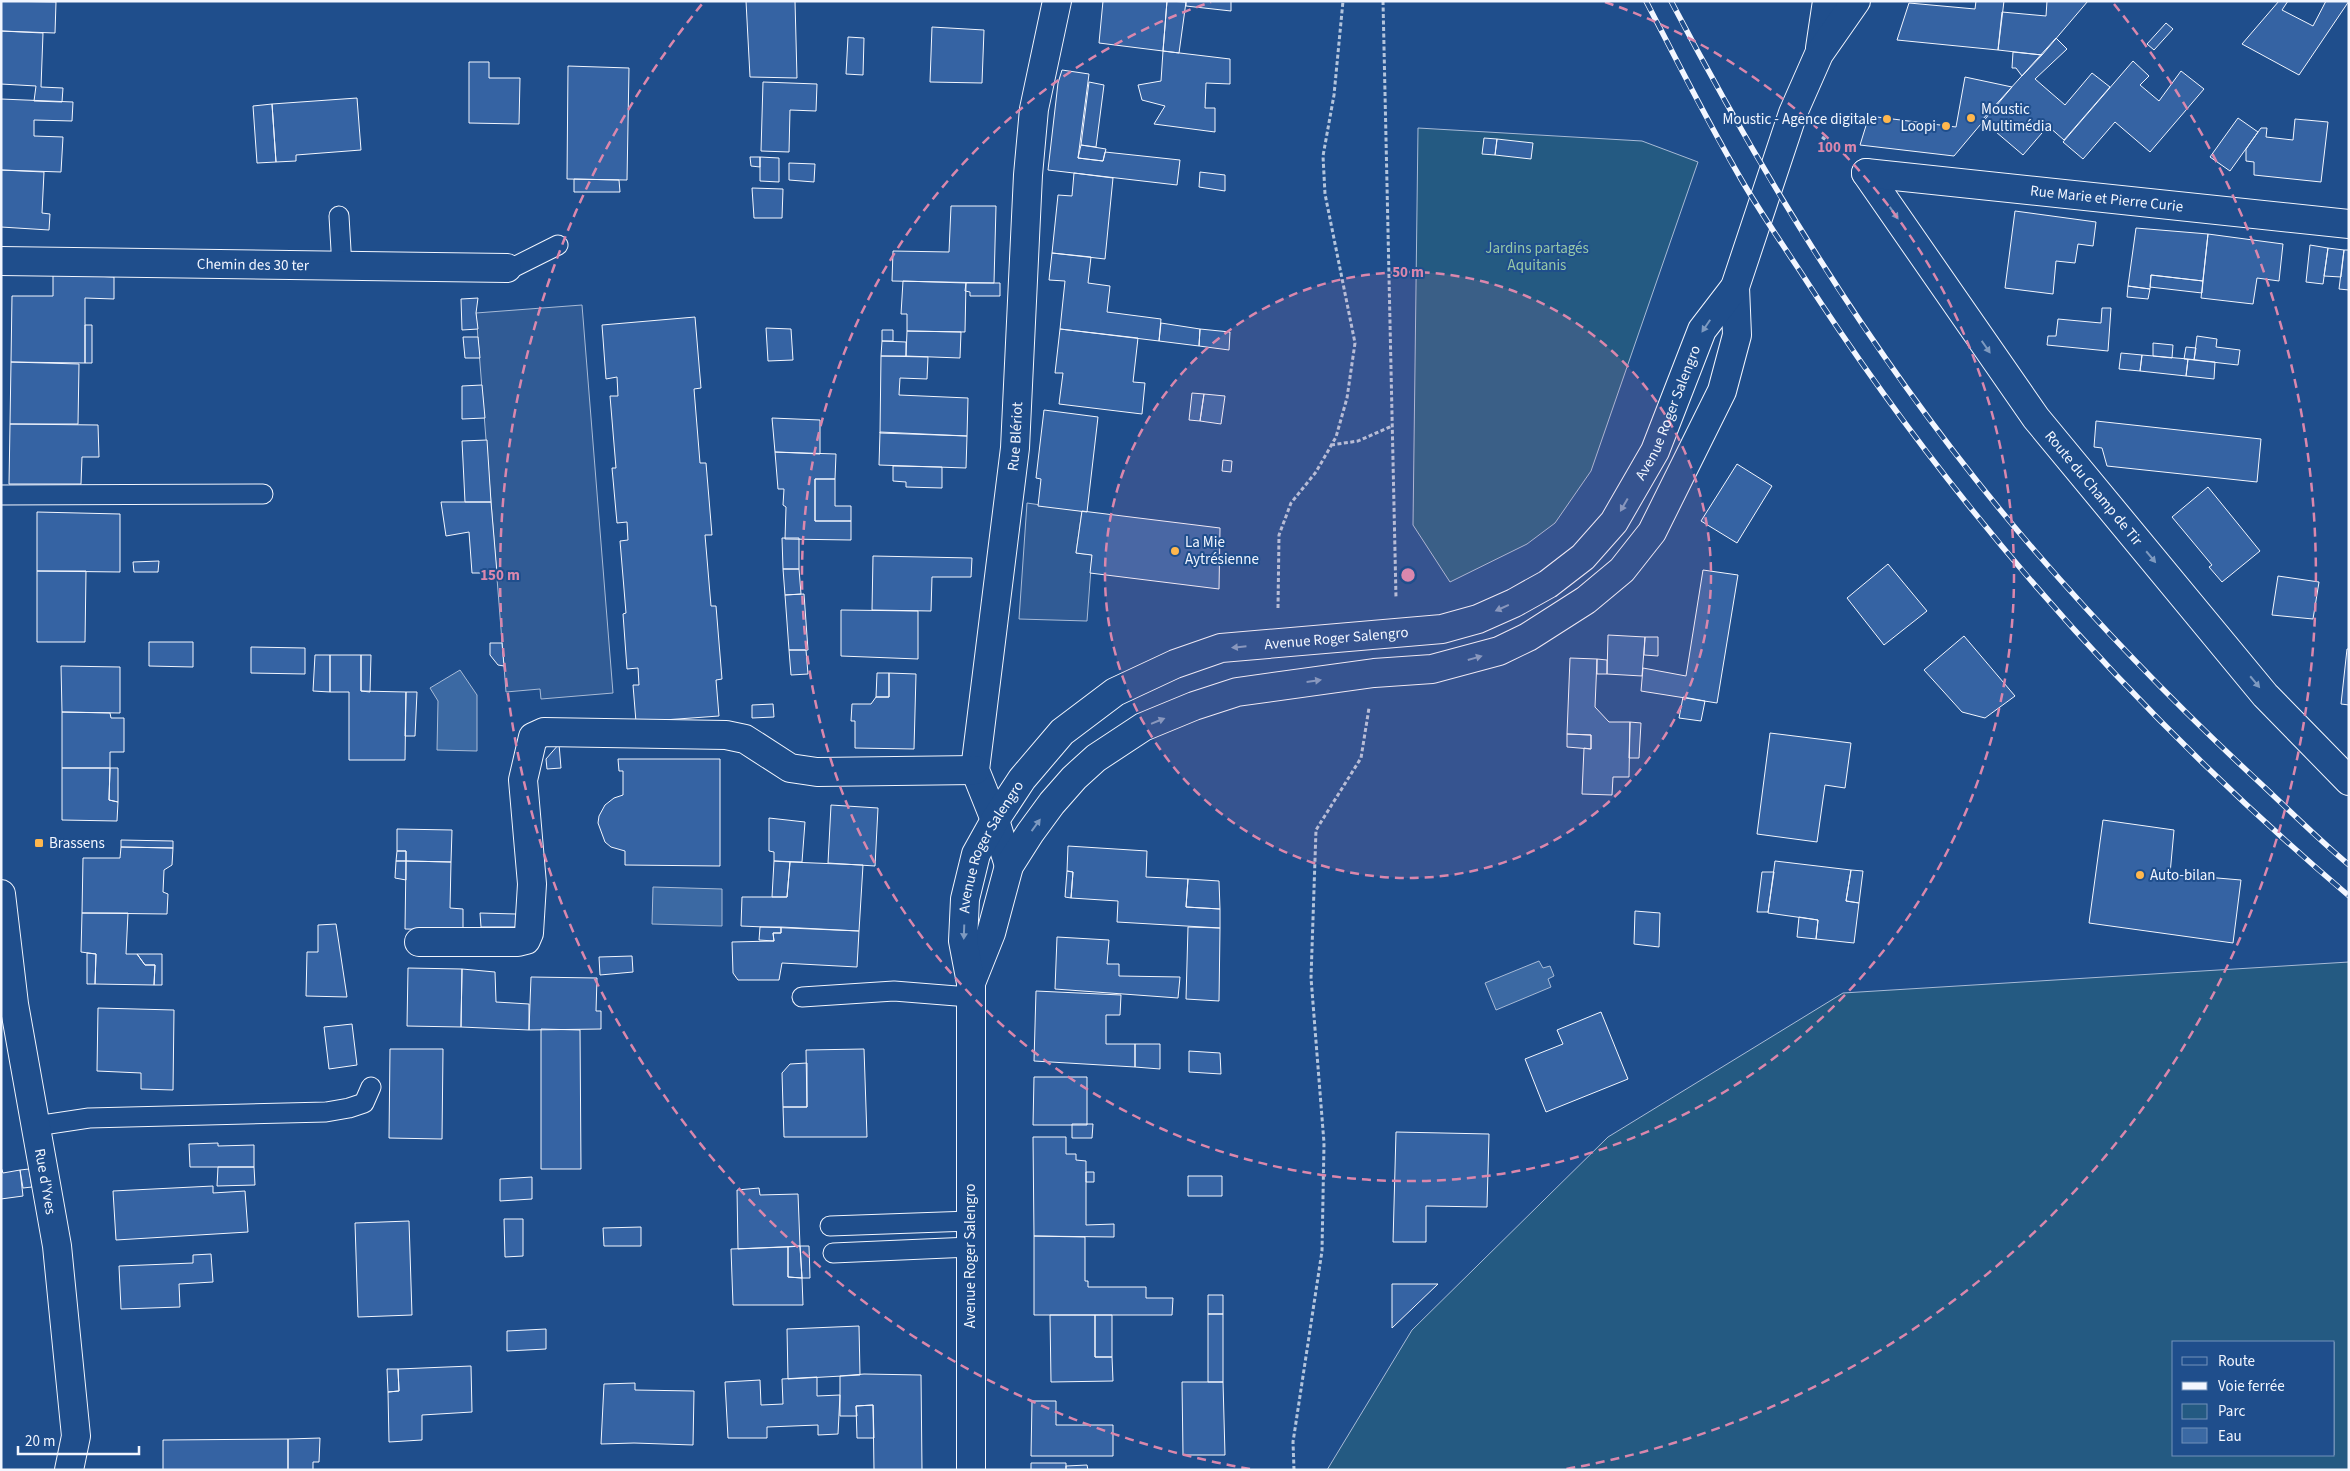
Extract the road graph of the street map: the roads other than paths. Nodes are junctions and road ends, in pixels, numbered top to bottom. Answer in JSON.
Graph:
{"nodes":[{"id":1,"x":1057,"y":1,"type":"edge"},
{"id":2,"x":1827,"y":1,"type":"edge"},
{"id":3,"x":1856,"y":1,"type":"edge"},
{"id":4,"x":1819,"y":54,"type":"junction"},
{"id":5,"x":1866,"y":173,"type":"joint"},
{"id":6,"x":339,"y":216,"type":"dead end"},
{"id":7,"x":2349,"y":224,"type":"edge"},
{"id":8,"x":558,"y":245,"type":"dead end"},
{"id":9,"x":1,"y":261,"type":"edge"},
{"id":10,"x":342,"y":267,"type":"junction"},
{"id":11,"x":507,"y":268,"type":"joint"},
{"id":12,"x":1735,"y":288,"type":"junction"},
{"id":13,"x":263,"y":494,"type":"dead end"},
{"id":14,"x":1,"y":495,"type":"edge"},
{"id":15,"x":975,"y":770,"type":"junction"},
{"id":16,"x":2349,"y":781,"type":"edge"},
{"id":17,"x":995,"y":820,"type":"junction"},
{"id":18,"x":1009,"y":866,"type":"junction"},
{"id":19,"x":1,"y":894,"type":"edge"},
{"id":20,"x":419,"y":942,"type":"dead end"},
{"id":21,"x":5,"y":953,"type":"edge"},
{"id":22,"x":970,"y":990,"type":"junction"},
{"id":23,"x":802,"y":998,"type":"dead end"},
{"id":24,"x":372,"y":1087,"type":"dead end"},
{"id":25,"x":36,"y":1126,"type":"junction"},
{"id":26,"x":830,"y":1226,"type":"dead end"},
{"id":27,"x":970,"y":1234,"type":"junction"},
{"id":28,"x":833,"y":1253,"type":"dead end"},
{"id":29,"x":69,"y":1470,"type":"edge"},
{"id":30,"x":971,"y":1470,"type":"edge"}],
"edges":[{"from":1,"to":15,"type":"street","name":"Rue Blériot"},
{"from":2,"to":4,"type":"street"},
{"from":3,"to":4,"type":"street"},
{"from":4,"to":12,"type":"street","name":"Avenue Roger Salengro"},
{"from":5,"to":7,"type":"street","name":"Rue Marie et Pierre Curie"},
{"from":5,"to":16,"type":"street","name":"Route du Champ de Tir","one_way":true},
{"from":6,"to":10,"type":"lane"},
{"from":8,"to":11,"type":"lane"},
{"from":9,"to":10,"type":"street","name":"Chemin des 30 ter"},
{"from":10,"to":11,"type":"street","name":"Chemin des 30 ter"},
{"from":12,"to":17,"type":"street","name":"Avenue Roger Salengro","one_way":true},
{"from":18,"to":12,"type":"street","name":"Avenue Roger Salengro","one_way":true},
{"from":13,"to":14,"type":"lane"},
{"from":15,"to":17,"type":"street","name":"Rue Blériot"},
{"from":15,"to":20,"type":"street"},
{"from":17,"to":18,"type":"street","name":"Rue Blériot"},
{"from":17,"to":22,"type":"street","name":"Avenue Roger Salengro","one_way":true},
{"from":18,"to":22,"type":"street","name":"Avenue Roger Salengro"},
{"from":19,"to":21,"type":"street","name":"Rue d'Yves"},
{"from":21,"to":25,"type":"street","name":"Rue d'Yves"},
{"from":22,"to":23,"type":"lane"},
{"from":22,"to":27,"type":"street","name":"Avenue Roger Salengro"},
{"from":24,"to":25,"type":"lane"},
{"from":25,"to":29,"type":"street","name":"Rue d'Yves"},
{"from":26,"to":27,"type":"lane"},
{"from":27,"to":28,"type":"lane"},
{"from":27,"to":30,"type":"street","name":"Avenue Roger Salengro"}]}
